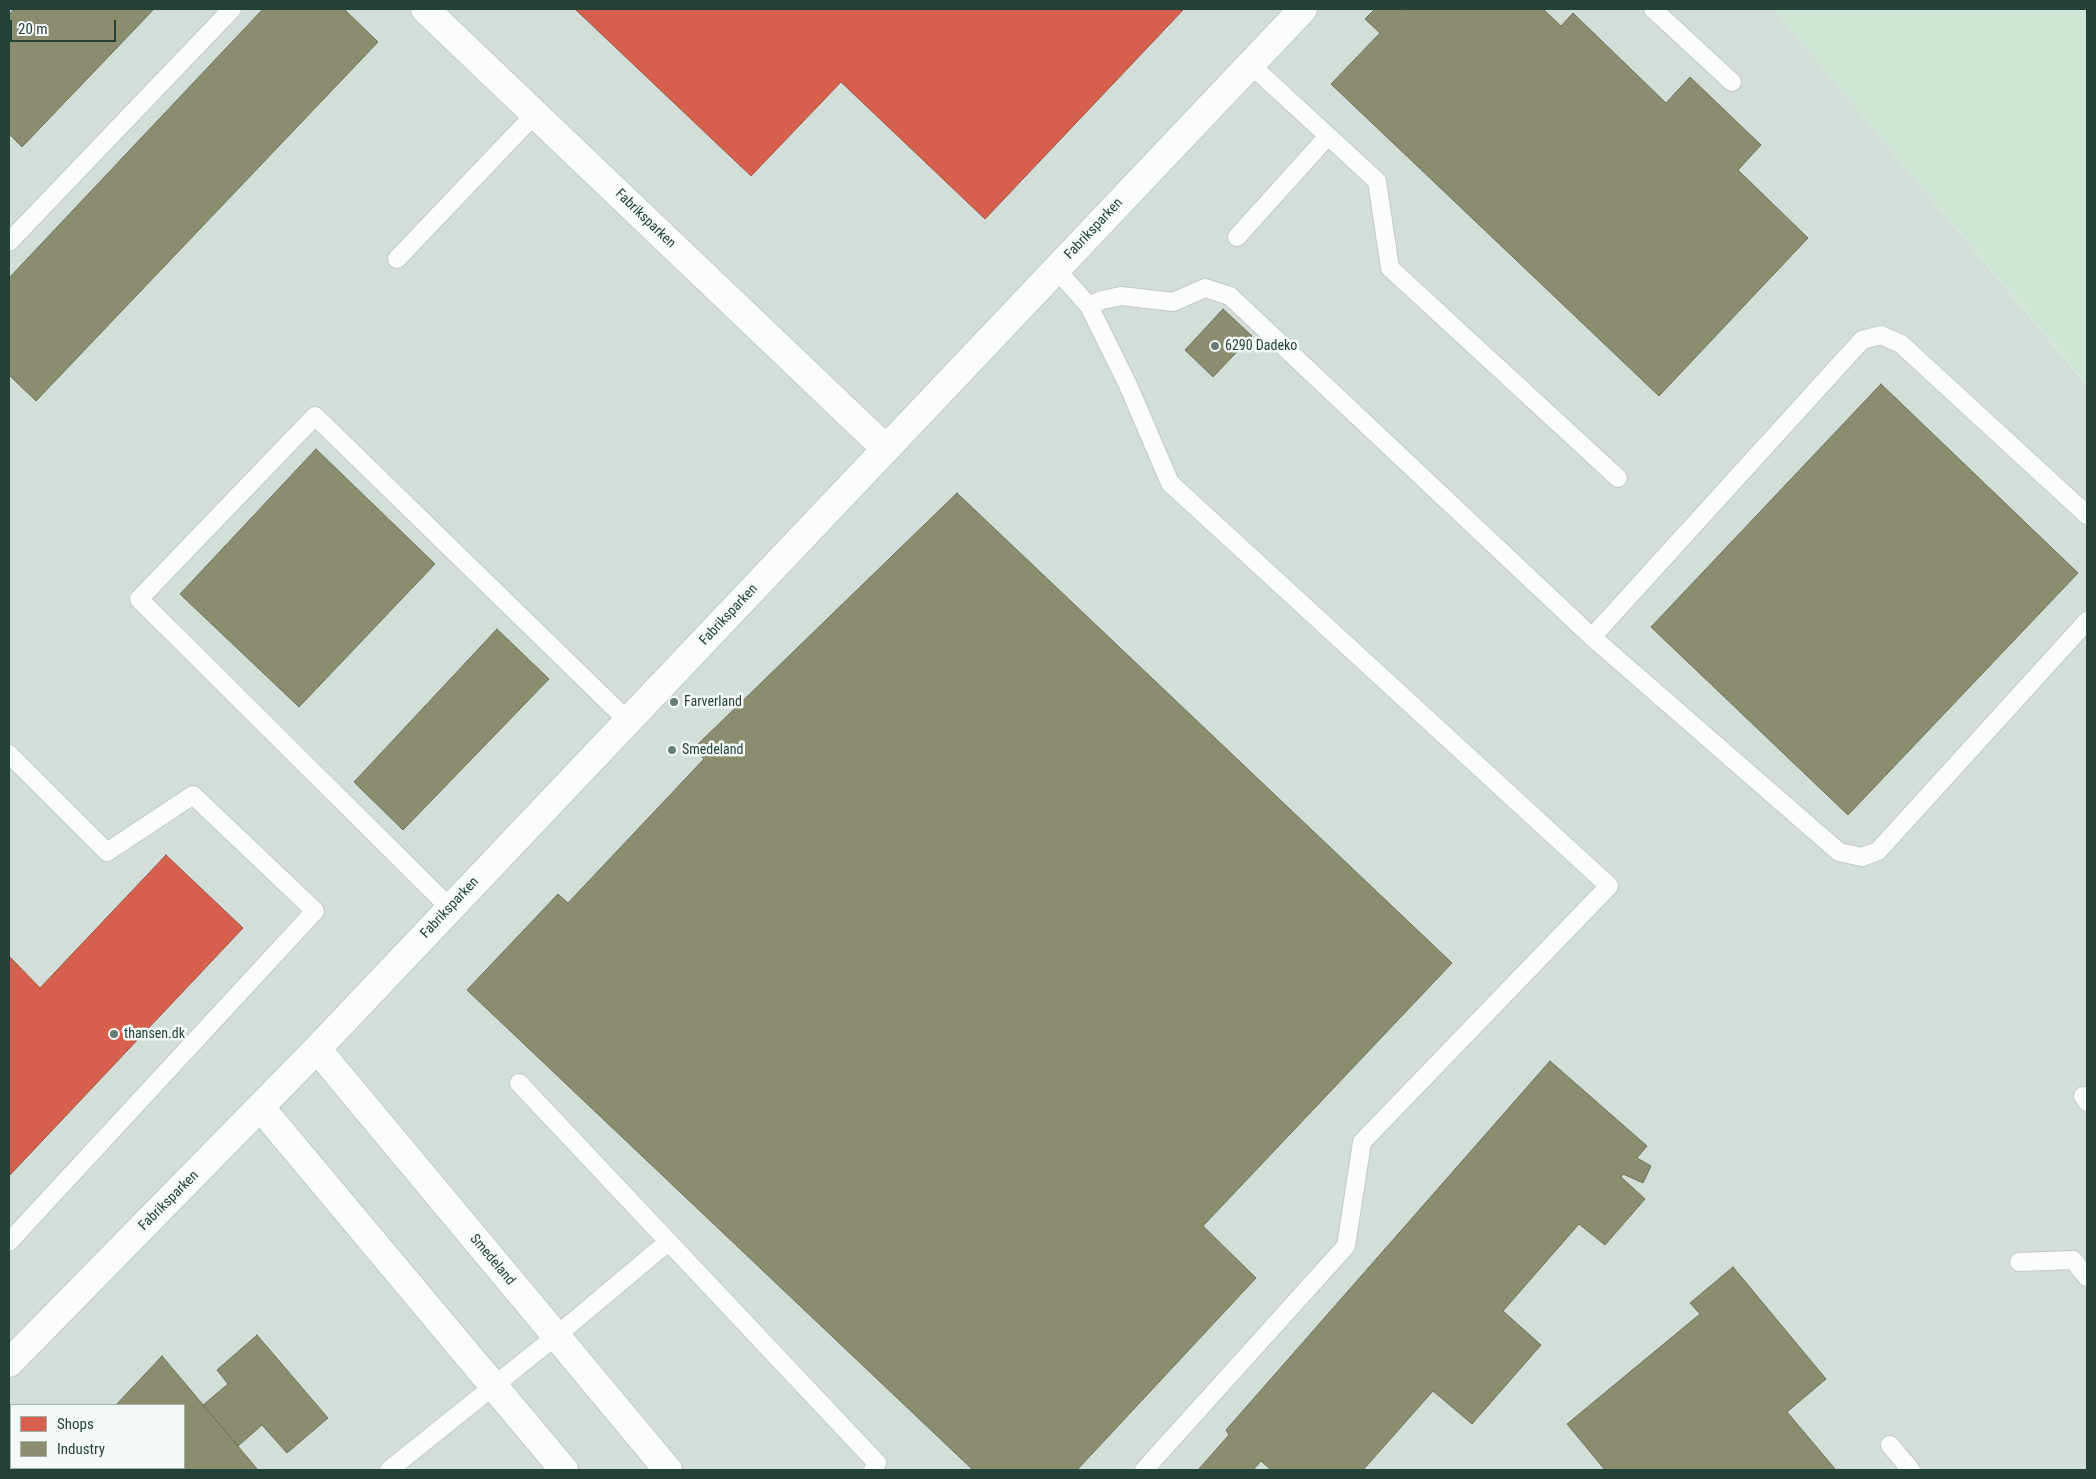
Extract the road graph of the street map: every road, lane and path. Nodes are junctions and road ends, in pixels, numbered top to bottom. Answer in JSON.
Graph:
{"nodes":[{"id":1,"x":232,"y":9,"type":"edge"},
{"id":2,"x":425,"y":9,"type":"edge"},
{"id":3,"x":1303,"y":9,"type":"edge"},
{"id":4,"x":1653,"y":9,"type":"edge"},
{"id":5,"x":1250,"y":64,"type":"junction"},
{"id":6,"x":1732,"y":82,"type":"dead end"},
{"id":7,"x":535,"y":114,"type":"junction"},
{"id":8,"x":1328,"y":136,"type":"junction"},
{"id":9,"x":1237,"y":237,"type":"dead end"},
{"id":10,"x":9,"y":242,"type":"edge"},
{"id":11,"x":397,"y":259,"type":"dead end"},
{"id":12,"x":1056,"y":269,"type":"junction"},
{"id":13,"x":1089,"y":306,"type":"junction"},
{"id":14,"x":886,"y":449,"type":"junction"},
{"id":15,"x":1618,"y":478,"type":"dead end"},
{"id":16,"x":2087,"y":516,"type":"edge"},
{"id":17,"x":2087,"y":620,"type":"edge"},
{"id":18,"x":1592,"y":637,"type":"junction"},
{"id":19,"x":628,"y":721,"type":"junction"},
{"id":20,"x":9,"y":754,"type":"edge"},
{"id":21,"x":450,"y":908,"type":"junction"},
{"id":22,"x":317,"y":1049,"type":"junction"},
{"id":23,"x":519,"y":1083,"type":"dead end"},
{"id":24,"x":261,"y":1108,"type":"junction"},
{"id":25,"x":9,"y":1242,"type":"edge"},
{"id":26,"x":668,"y":1242,"type":"junction"},
{"id":27,"x":2020,"y":1262,"type":"dead end"},
{"id":28,"x":2087,"y":1276,"type":"edge"},
{"id":29,"x":556,"y":1336,"type":"junction"},
{"id":30,"x":9,"y":1363,"type":"edge"},
{"id":31,"x":494,"y":1386,"type":"junction"},
{"id":32,"x":1890,"y":1445,"type":"dead end"},
{"id":33,"x":389,"y":1470,"type":"edge"},
{"id":34,"x":564,"y":1470,"type":"edge"},
{"id":35,"x":668,"y":1470,"type":"edge"},
{"id":36,"x":873,"y":1470,"type":"edge"},
{"id":37,"x":1144,"y":1470,"type":"edge"},
{"id":38,"x":1911,"y":1470,"type":"edge"}],
"edges":[{"from":1,"to":10,"type":"lane"},
{"from":2,"to":7,"type":"street","name":"Fabriksparken"},
{"from":3,"to":5,"type":"street","name":"Fabriksparken"},
{"from":4,"to":6,"type":"lane"},
{"from":5,"to":8,"type":"lane"},
{"from":5,"to":12,"type":"street","name":"Fabriksparken"},
{"from":7,"to":11,"type":"lane"},
{"from":7,"to":14,"type":"street","name":"Fabriksparken"},
{"from":8,"to":9,"type":"lane"},
{"from":8,"to":15,"type":"lane"},
{"from":12,"to":13,"type":"lane"},
{"from":12,"to":14,"type":"street","name":"Fabriksparken"},
{"from":13,"to":18,"type":"lane"},
{"from":13,"to":37,"type":"lane"},
{"from":14,"to":19,"type":"street","name":"Fabriksparken"},
{"from":16,"to":18,"type":"lane"},
{"from":17,"to":18,"type":"lane"},
{"from":19,"to":21,"type":"street","name":"Fabriksparken"},
{"from":19,"to":21,"type":"lane"},
{"from":20,"to":25,"type":"lane"},
{"from":21,"to":22,"type":"street","name":"Fabriksparken"},
{"from":22,"to":24,"type":"street","name":"Fabriksparken"},
{"from":22,"to":29,"type":"street","name":"Smedeland"},
{"from":23,"to":26,"type":"lane"},
{"from":24,"to":30,"type":"street","name":"Fabriksparken"},
{"from":24,"to":31,"type":"street"},
{"from":26,"to":29,"type":"lane"},
{"from":26,"to":36,"type":"lane"},
{"from":27,"to":28,"type":"lane"},
{"from":29,"to":31,"type":"lane"},
{"from":29,"to":35,"type":"street","name":"Smedeland"},
{"from":31,"to":33,"type":"lane"},
{"from":31,"to":34,"type":"street"},
{"from":32,"to":38,"type":"lane"}]}
